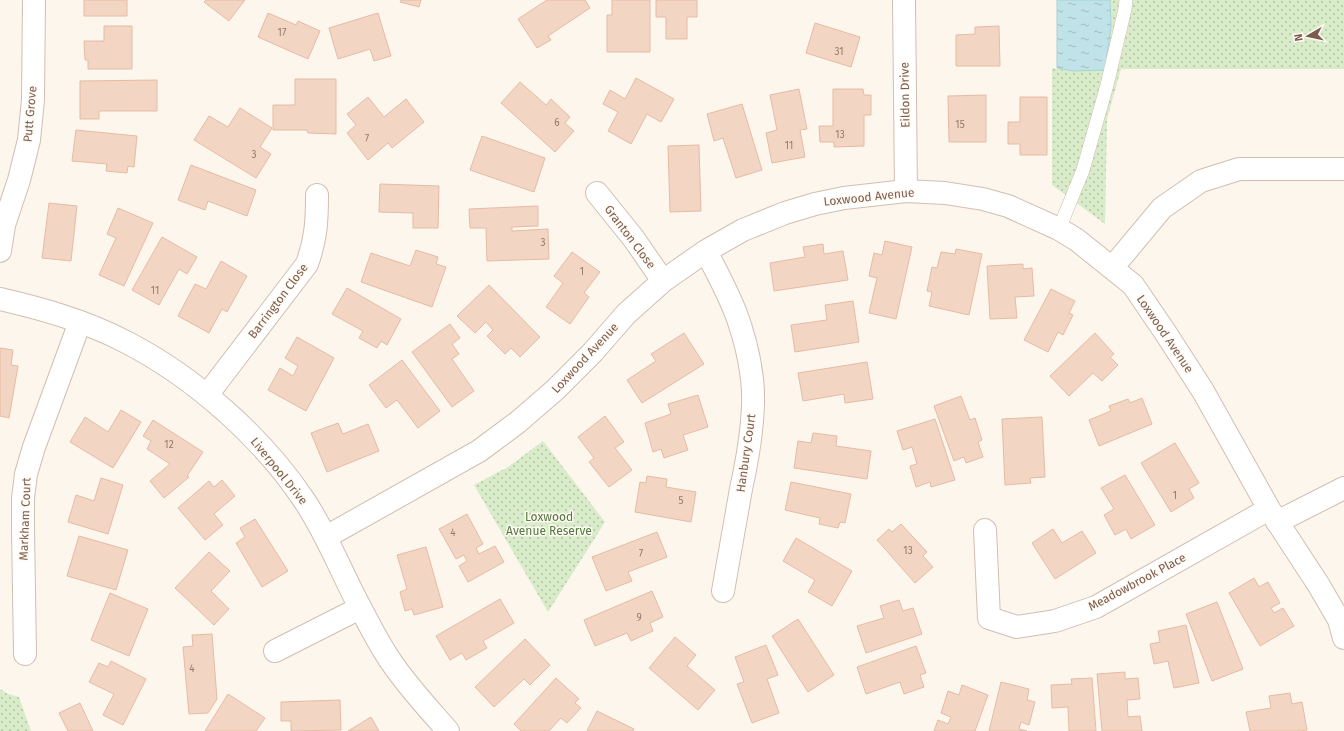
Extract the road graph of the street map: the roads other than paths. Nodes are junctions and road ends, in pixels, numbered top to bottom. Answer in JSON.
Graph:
{"nodes":[{"id":1,"x":34,"y":0,"type":"edge"},
{"id":2,"x":904,"y":0,"type":"edge"},
{"id":3,"x":1126,"y":0,"type":"edge"},
{"id":4,"x":1344,"y":169,"type":"edge"},
{"id":5,"x":906,"y":191,"type":"junction"},
{"id":6,"x":597,"y":193,"type":"dead end"},
{"id":7,"x":317,"y":195,"type":"dead end"},
{"id":8,"x":2,"y":229,"type":"edge"},
{"id":9,"x":1059,"y":230,"type":"junction"},
{"id":10,"x":0,"y":251,"type":"edge"},
{"id":11,"x":706,"y":251,"type":"junction"},
{"id":12,"x":1112,"y":268,"type":"junction"},
{"id":13,"x":663,"y":281,"type":"junction"},
{"id":14,"x":0,"y":299,"type":"edge"},
{"id":15,"x":80,"y":322,"type":"junction"},
{"id":16,"x":207,"y":395,"type":"junction"},
{"id":17,"x":1344,"y":488,"type":"edge"},
{"id":18,"x":1273,"y":515,"type":"junction"},
{"id":19,"x":985,"y":530,"type":"dead end"},
{"id":20,"x":326,"y":537,"type":"junction"},
{"id":21,"x":722,"y":590,"type":"dead end"},
{"id":22,"x":360,"y":608,"type":"junction"},
{"id":23,"x":1344,"y":638,"type":"edge"},
{"id":24,"x":275,"y":651,"type":"dead end"},
{"id":25,"x":25,"y":654,"type":"dead end"},
{"id":26,"x":448,"y":731,"type":"edge"}],
"edges":[{"from":1,"to":8,"type":"street","name":"Putt Grove"},
{"from":2,"to":5,"type":"street","name":"Eildon Drive"},
{"from":3,"to":9,"type":"lane"},
{"from":4,"to":12,"type":"street"},
{"from":5,"to":9,"type":"street","name":"Loxwood Avenue"},
{"from":5,"to":11,"type":"street","name":"Loxwood Avenue"},
{"from":6,"to":13,"type":"street","name":"Granton Close"},
{"from":7,"to":16,"type":"street","name":"Barrington Close"},
{"from":8,"to":10,"type":"street","name":"Putt Grove"},
{"from":9,"to":12,"type":"street","name":"Loxwood Avenue"},
{"from":11,"to":13,"type":"street","name":"Loxwood Avenue"},
{"from":11,"to":21,"type":"street","name":"Hanbury Court"},
{"from":12,"to":18,"type":"street","name":"Loxwood Avenue"},
{"from":13,"to":20,"type":"street","name":"Loxwood Avenue"},
{"from":14,"to":15,"type":"street","name":"Liverpool Drive"},
{"from":15,"to":16,"type":"street","name":"Liverpool Drive"},
{"from":15,"to":25,"type":"street","name":"Markham Court"},
{"from":16,"to":20,"type":"street","name":"Liverpool Drive"},
{"from":17,"to":18,"type":"street"},
{"from":18,"to":19,"type":"street","name":"Meadowbrook Place"},
{"from":18,"to":23,"type":"street","name":"Loxwood Avenue"},
{"from":20,"to":22,"type":"street","name":"Liverpool Drive"},
{"from":22,"to":24,"type":"street"},
{"from":22,"to":26,"type":"street","name":"Liverpool Drive"}]}
